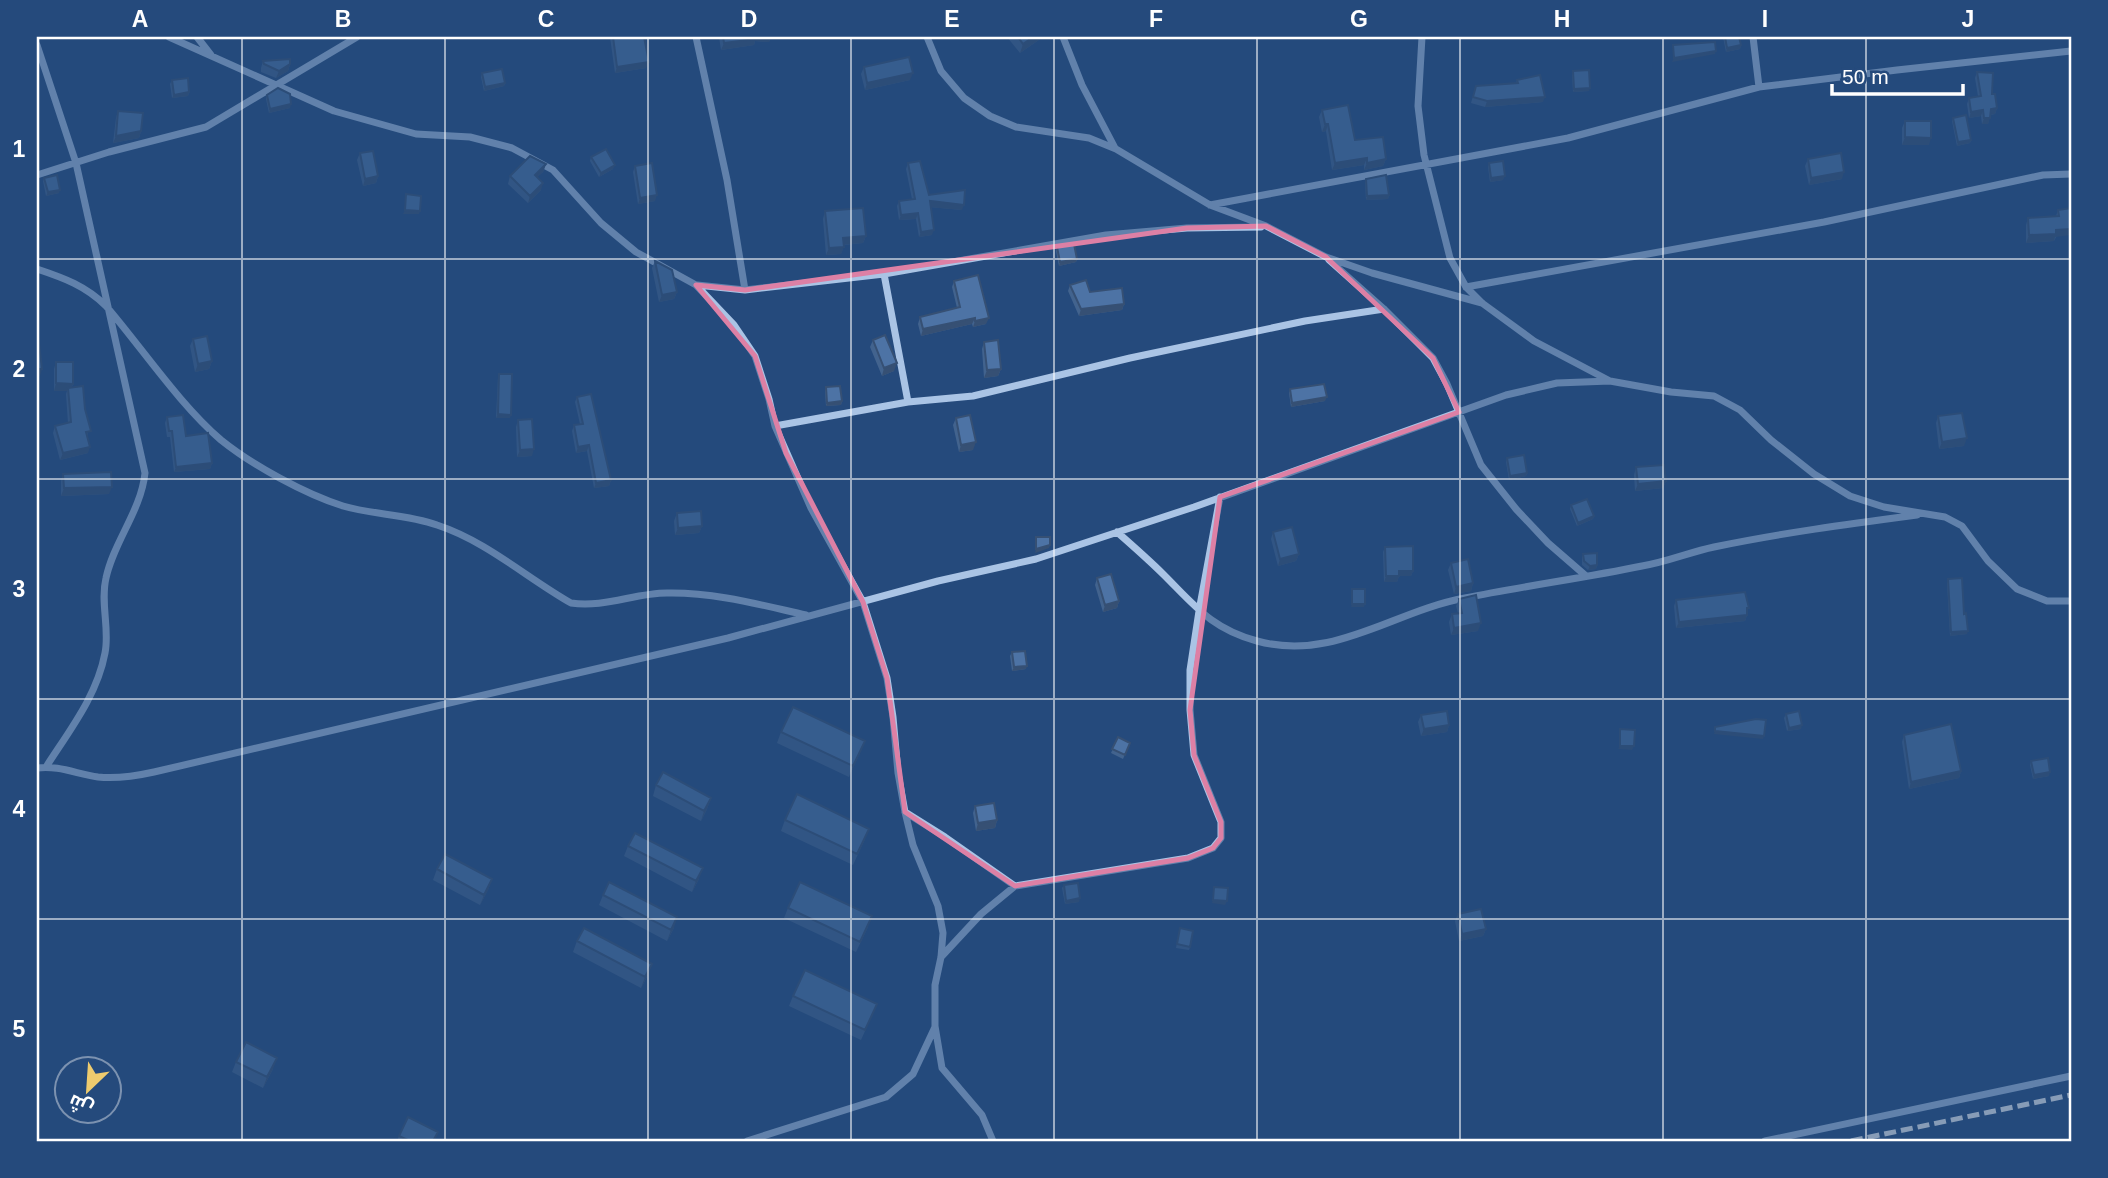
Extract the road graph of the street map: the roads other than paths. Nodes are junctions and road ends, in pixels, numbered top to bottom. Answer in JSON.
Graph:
{"nodes":[{"id":1,"x":169,"y":37,"type":"edge"},
{"id":2,"x":197,"y":37,"type":"edge"},
{"id":3,"x":357,"y":37,"type":"edge"},
{"id":4,"x":696,"y":37,"type":"edge"},
{"id":5,"x":927,"y":37,"type":"edge"},
{"id":6,"x":1063,"y":37,"type":"edge"},
{"id":7,"x":1422,"y":37,"type":"edge"},
{"id":8,"x":1753,"y":37,"type":"edge"},
{"id":9,"x":37,"y":48,"type":"edge"},
{"id":10,"x":2071,"y":51,"type":"edge"},
{"id":11,"x":212,"y":56,"type":"junction"},
{"id":12,"x":276,"y":86,"type":"junction"},
{"id":13,"x":1759,"y":87,"type":"junction"},
{"id":14,"x":1116,"y":149,"type":"junction"},
{"id":15,"x":76,"y":163,"type":"junction"},
{"id":16,"x":1426,"y":164,"type":"junction"},
{"id":17,"x":2071,"y":174,"type":"edge"},
{"id":18,"x":37,"y":175,"type":"edge"},
{"id":19,"x":1210,"y":205,"type":"junction"},
{"id":20,"x":1266,"y":226,"type":"junction"},
{"id":21,"x":1326,"y":257,"type":"junction"},
{"id":22,"x":37,"y":269,"type":"edge"},
{"id":23,"x":884,"y":274,"type":"junction"},
{"id":24,"x":696,"y":285,"type":"junction"},
{"id":25,"x":1465,"y":287,"type":"junction"},
{"id":26,"x":745,"y":290,"type":"junction"},
{"id":27,"x":1482,"y":303,"type":"junction"},
{"id":28,"x":106,"y":306,"type":"junction"},
{"id":29,"x":1384,"y":309,"type":"junction"},
{"id":30,"x":1610,"y":381,"type":"junction"},
{"id":31,"x":908,"y":402,"type":"junction"},
{"id":32,"x":1459,"y":412,"type":"junction"},
{"id":33,"x":775,"y":426,"type":"junction"},
{"id":34,"x":1220,"y":497,"type":"junction"},
{"id":35,"x":1925,"y":513,"type":"junction"},
{"id":36,"x":1117,"y":532,"type":"junction"},
{"id":37,"x":1586,"y":576,"type":"junction"},
{"id":38,"x":2071,"y":601,"type":"edge"},
{"id":39,"x":863,"y":602,"type":"junction"},
{"id":40,"x":1199,"y":611,"type":"junction"},
{"id":41,"x":810,"y":616,"type":"junction"},
{"id":42,"x":46,"y":767,"type":"junction"},
{"id":43,"x":37,"y":768,"type":"edge"},
{"id":44,"x":905,"y":811,"type":"junction"},
{"id":45,"x":1015,"y":887,"type":"junction"},
{"id":46,"x":941,"y":957,"type":"junction"},
{"id":47,"x":935,"y":1026,"type":"junction"},
{"id":48,"x":2071,"y":1076,"type":"edge"},
{"id":49,"x":747,"y":1141,"type":"edge"},
{"id":50,"x":993,"y":1141,"type":"edge"},
{"id":51,"x":1765,"y":1141,"type":"edge"}],
"edges":[{"from":1,"to":11,"type":"street"},
{"from":2,"to":11,"type":"street"},
{"from":3,"to":12,"type":"street"},
{"from":4,"to":26,"type":"street"},
{"from":5,"to":14,"type":"street"},
{"from":6,"to":14,"type":"street"},
{"from":7,"to":16,"type":"street"},
{"from":8,"to":13,"type":"street"},
{"from":9,"to":15,"type":"street"},
{"from":10,"to":13,"type":"street"},
{"from":11,"to":12,"type":"street"},
{"from":12,"to":15,"type":"street"},
{"from":12,"to":24,"type":"street"},
{"from":13,"to":16,"type":"street"},
{"from":14,"to":19,"type":"street"},
{"from":15,"to":18,"type":"street"},
{"from":15,"to":28,"type":"street"},
{"from":16,"to":19,"type":"street"},
{"from":16,"to":25,"type":"street"},
{"from":17,"to":25,"type":"street"},
{"from":19,"to":20,"type":"street"},
{"from":20,"to":21,"type":"street"},
{"from":20,"to":23,"type":"street"},
{"from":21,"to":27,"type":"street"},
{"from":21,"to":29,"type":"street"},
{"from":22,"to":28,"type":"street"},
{"from":23,"to":26,"type":"street"},
{"from":23,"to":31,"type":"street"},
{"from":24,"to":26,"type":"street"},
{"from":24,"to":33,"type":"street"},
{"from":25,"to":27,"type":"street"},
{"from":27,"to":30,"type":"street"},
{"from":28,"to":41,"type":"street"},
{"from":28,"to":42,"type":"street"},
{"from":29,"to":31,"type":"street"},
{"from":29,"to":32,"type":"street"},
{"from":30,"to":32,"type":"street"},
{"from":30,"to":35,"type":"street"},
{"from":31,"to":33,"type":"street"},
{"from":32,"to":34,"type":"street"},
{"from":32,"to":37,"type":"street"},
{"from":33,"to":39,"type":"street"},
{"from":34,"to":36,"type":"street"},
{"from":34,"to":40,"type":"street"},
{"from":35,"to":37,"type":"street"},
{"from":35,"to":38,"type":"street"},
{"from":36,"to":39,"type":"street"},
{"from":36,"to":40,"type":"street"},
{"from":37,"to":40,"type":"street"},
{"from":39,"to":41,"type":"street"},
{"from":39,"to":44,"type":"street"},
{"from":40,"to":45,"type":"street"},
{"from":41,"to":42,"type":"street"},
{"from":42,"to":43,"type":"street"},
{"from":44,"to":45,"type":"street"},
{"from":44,"to":46,"type":"street"},
{"from":45,"to":46,"type":"street"},
{"from":46,"to":47,"type":"street"},
{"from":47,"to":49,"type":"street"},
{"from":47,"to":50,"type":"street"},
{"from":48,"to":51,"type":"street"}]}
